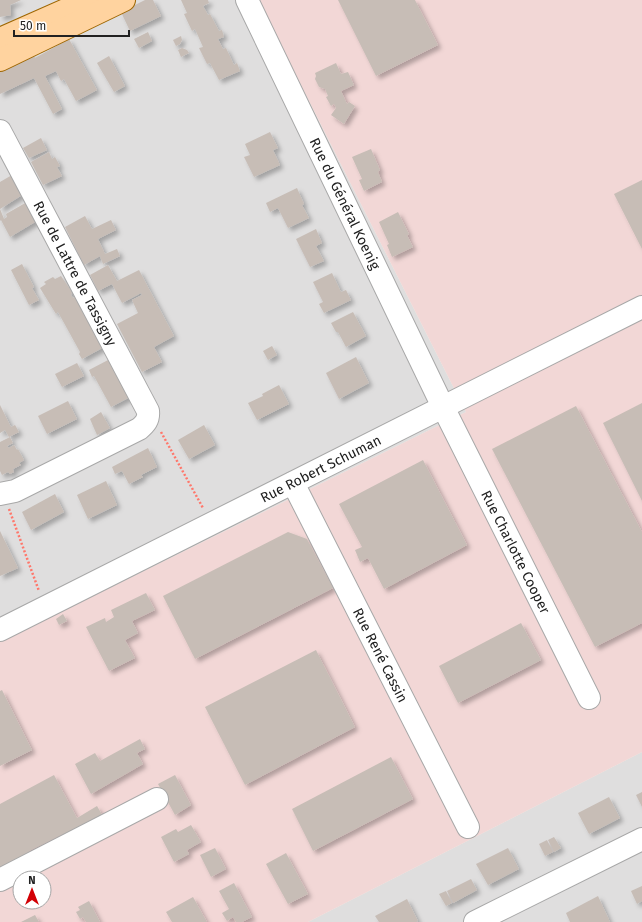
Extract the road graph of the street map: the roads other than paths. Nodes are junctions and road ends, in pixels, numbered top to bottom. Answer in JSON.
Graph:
{"nodes":[{"id":1,"x":88,"y":0,"type":"edge"},
{"id":2,"x":247,"y":0,"type":"edge"},
{"id":3,"x":116,"y":2,"type":"edge"},
{"id":4,"x":0,"y":39,"type":"edge"},
{"id":5,"x":0,"y":60,"type":"edge"},
{"id":6,"x":0,"y":131,"type":"edge"},
{"id":7,"x":642,"y":307,"type":"edge"},
{"id":8,"x":443,"y":407,"type":"junction"},
{"id":9,"x":292,"y":483,"type":"junction"},
{"id":10,"x":2,"y":494,"type":"edge"},
{"id":11,"x":0,"y":630,"type":"edge"},
{"id":12,"x":589,"y":698,"type":"dead end"},
{"id":13,"x":157,"y":799,"type":"dead end"},
{"id":14,"x":468,"y":827,"type":"dead end"},
{"id":15,"x":642,"y":839,"type":"edge"},
{"id":16,"x":0,"y":880,"type":"edge"},
{"id":17,"x":475,"y":922,"type":"edge"}],
"edges":[{"from":1,"to":4,"type":"main road"},
{"from":2,"to":8,"type":"street","name":"Rue du Général Koenig"},
{"from":3,"to":5,"type":"main road"},
{"from":6,"to":10,"type":"street","name":"Rue de Lattre de Tassigny"},
{"from":7,"to":8,"type":"street","name":"Rue Robert Schuman"},
{"from":8,"to":9,"type":"street","name":"Rue Robert Schuman"},
{"from":8,"to":12,"type":"street","name":"Rue Charlotte Cooper"},
{"from":9,"to":11,"type":"street","name":"Rue Robert Schuman"},
{"from":9,"to":14,"type":"street","name":"Rue René Cassin"},
{"from":13,"to":16,"type":"street"},
{"from":15,"to":17,"type":"street"}]}
